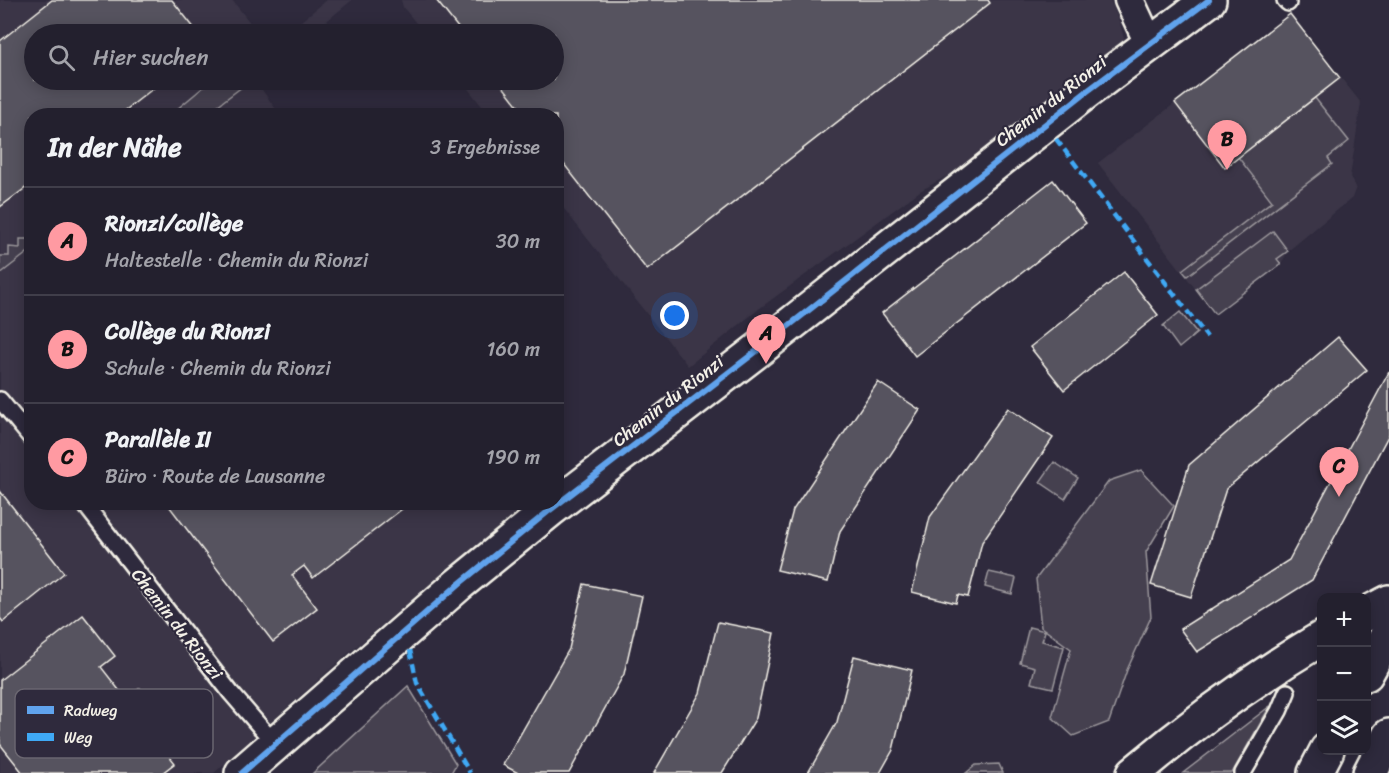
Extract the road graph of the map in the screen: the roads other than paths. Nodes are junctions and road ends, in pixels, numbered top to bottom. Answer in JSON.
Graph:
{"nodes":[{"id":1,"x":1129,"y":0,"type":"edge"},
{"id":2,"x":1209,"y":0,"type":"edge"},
{"id":3,"x":1150,"y":45,"type":"junction"},
{"id":4,"x":0,"y":400,"type":"edge"},
{"id":5,"x":24,"y":429,"type":"edge"},
{"id":6,"x":564,"y":499,"type":"edge"},
{"id":7,"x":89,"y":510,"type":"edge"},
{"id":8,"x":550,"y":510,"type":"edge"},
{"id":9,"x":1389,"y":602,"type":"edge"},
{"id":10,"x":1371,"y":611,"type":"edge"},
{"id":11,"x":1389,"y":632,"type":"edge"},
{"id":12,"x":1317,"y":641,"type":"edge"},
{"id":13,"x":1371,"y":666,"type":"edge"},
{"id":14,"x":1287,"y":692,"type":"dead end"},
{"id":15,"x":1389,"y":736,"type":"edge"},
{"id":16,"x":274,"y":744,"type":"junction"},
{"id":17,"x":1324,"y":755,"type":"edge"},
{"id":18,"x":242,"y":773,"type":"edge"},
{"id":19,"x":1134,"y":773,"type":"edge"},
{"id":20,"x":1243,"y":773,"type":"edge"},
{"id":21,"x":1315,"y":773,"type":"edge"},
{"id":22,"x":1370,"y":773,"type":"edge"}],
"edges":[{"from":1,"to":3,"type":"street"},
{"from":2,"to":3,"type":"main road","name":"Chemin du Rionzi"},
{"from":3,"to":6,"type":"main road","name":"Chemin du Rionzi"},
{"from":4,"to":5,"type":"lane"},
{"from":7,"to":16,"type":"lane","name":"Chemin du Rionzi"},
{"from":8,"to":16,"type":"main road","name":"Chemin du Rionzi"},
{"from":9,"to":10,"type":"main road"},
{"from":11,"to":13,"type":"main road"},
{"from":12,"to":19,"type":"main road"},
{"from":14,"to":20,"type":"lane"},
{"from":15,"to":22,"type":"main road"},
{"from":16,"to":18,"type":"main road","name":"Chemin du Rionzi"},
{"from":17,"to":21,"type":"main road"}]}
